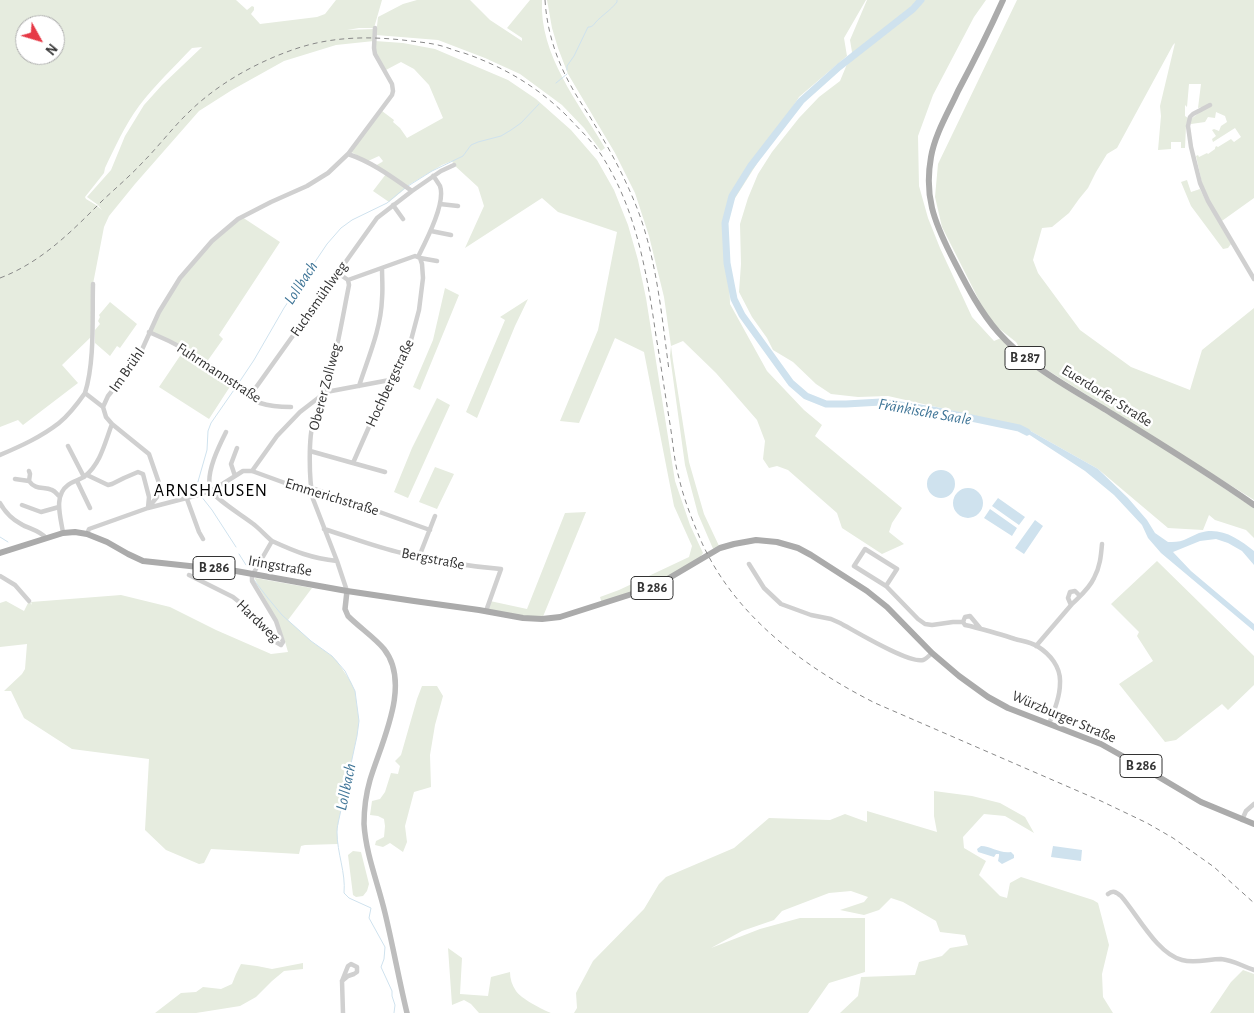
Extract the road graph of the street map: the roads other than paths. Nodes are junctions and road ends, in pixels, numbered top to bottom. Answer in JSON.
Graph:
{"nodes":[{"id":1,"x":1004,"y":0,"type":"edge"},
{"id":2,"x":375,"y":28,"type":"dead end"},
{"id":3,"x":1210,"y":105,"type":"dead end"},
{"id":4,"x":348,"y":154,"type":"junction"},
{"id":5,"x":454,"y":165,"type":"dead end"},
{"id":6,"x":433,"y":176,"type":"junction"},
{"id":7,"x":408,"y":189,"type":"junction"},
{"id":8,"x":440,"y":204,"type":"junction"},
{"id":9,"x":392,"y":205,"type":"junction"},
{"id":10,"x":458,"y":206,"type":"dead end"},
{"id":11,"x":403,"y":219,"type":"dead end"},
{"id":12,"x":431,"y":231,"type":"junction"},
{"id":13,"x":451,"y":235,"type":"dead end"},
{"id":14,"x":419,"y":257,"type":"junction"},
{"id":15,"x":437,"y":261,"type":"dead end"},
{"id":16,"x":382,"y":268,"type":"junction"},
{"id":17,"x":338,"y":273,"type":"junction"},
{"id":18,"x":1254,"y":279,"type":"edge"},
{"id":19,"x":348,"y":280,"type":"junction"},
{"id":20,"x":93,"y":284,"type":"dead end"},
{"id":21,"x":150,"y":332,"type":"junction"},
{"id":22,"x":395,"y":379,"type":"junction"},
{"id":23,"x":359,"y":386,"type":"junction"},
{"id":24,"x":326,"y":392,"type":"junction"},
{"id":25,"x":85,"y":393,"type":"junction"},
{"id":26,"x":251,"y":398,"type":"junction"},
{"id":27,"x":103,"y":407,"type":"junction"},
{"id":28,"x":291,"y":407,"type":"dead end"},
{"id":29,"x":112,"y":424,"type":"junction"},
{"id":30,"x":226,"y":432,"type":"dead end"},
{"id":31,"x":68,"y":446,"type":"dead end"},
{"id":32,"x":237,"y":448,"type":"dead end"},
{"id":33,"x":310,"y":451,"type":"junction"},
{"id":34,"x":0,"y":455,"type":"edge"},
{"id":35,"x":354,"y":463,"type":"junction"},
{"id":36,"x":28,"y":471,"type":"dead end"},
{"id":37,"x":252,"y":471,"type":"junction"},
{"id":38,"x":385,"y":472,"type":"dead end"},
{"id":39,"x":85,"y":476,"type":"junction"},
{"id":40,"x":235,"y":476,"type":"junction"},
{"id":41,"x":15,"y":479,"type":"dead end"},
{"id":42,"x":29,"y":481,"type":"junction"},
{"id":43,"x":77,"y":481,"type":"junction"},
{"id":44,"x":210,"y":490,"type":"junction"},
{"id":45,"x":311,"y":491,"type":"junction"},
{"id":46,"x":60,"y":496,"type":"junction"},
{"id":47,"x":187,"y":499,"type":"junction"},
{"id":48,"x":0,"y":503,"type":"edge"},
{"id":49,"x":22,"y":505,"type":"dead end"},
{"id":50,"x":1254,"y":505,"type":"edge"},
{"id":51,"x":59,"y":507,"type":"junction"},
{"id":52,"x":90,"y":508,"type":"dead end"},
{"id":53,"x":148,"y":508,"type":"junction"},
{"id":54,"x":435,"y":516,"type":"dead end"},
{"id":55,"x":324,"y":528,"type":"junction"},
{"id":56,"x":430,"y":530,"type":"junction"},
{"id":57,"x":63,"y":533,"type":"junction"},
{"id":58,"x":86,"y":534,"type":"junction"},
{"id":59,"x":46,"y":538,"type":"junction"},
{"id":60,"x":203,"y":539,"type":"dead end"},
{"id":61,"x":272,"y":541,"type":"junction"},
{"id":62,"x":1102,"y":544,"type":"dead end"},
{"id":63,"x":0,"y":553,"type":"edge"},
{"id":64,"x":419,"y":557,"type":"junction"},
{"id":65,"x":337,"y":561,"type":"junction"},
{"id":66,"x":750,"y":564,"type":"dead end"},
{"id":67,"x":254,"y":574,"type":"junction"},
{"id":68,"x":190,"y":575,"type":"dead end"},
{"id":69,"x":0,"y":576,"type":"edge"},
{"id":70,"x":886,"y":586,"type":"junction"},
{"id":71,"x":347,"y":591,"type":"junction"},
{"id":72,"x":1080,"y":596,"type":"junction"},
{"id":73,"x":29,"y":601,"type":"dead end"},
{"id":74,"x":1071,"y":605,"type":"junction"},
{"id":75,"x":486,"y":612,"type":"junction"},
{"id":76,"x":963,"y":622,"type":"junction"},
{"id":77,"x":981,"y":629,"type":"junction"},
{"id":78,"x":1036,"y":646,"type":"junction"},
{"id":79,"x":925,"y":647,"type":"joint"},
{"id":80,"x":932,"y":653,"type":"junction"},
{"id":81,"x":1049,"y":724,"type":"junction"},
{"id":82,"x":1254,"y":804,"type":"edge"},
{"id":83,"x":1242,"y":820,"type":"junction"},
{"id":84,"x":1254,"y":824,"type":"edge"},
{"id":85,"x":1108,"y":894,"type":"dead end"},
{"id":86,"x":1254,"y":970,"type":"edge"},
{"id":87,"x":342,"y":981,"type":"dead end"},
{"id":88,"x":343,"y":1013,"type":"edge"},
{"id":89,"x":407,"y":1013,"type":"edge"}],
"edges":[{"from":1,"to":50,"type":"main road","name":"Euerdorfer Straße","number":"B 287"},
{"from":2,"to":4,"type":"street","name":"Im Brühl"},
{"from":3,"to":18,"type":"street"},
{"from":4,"to":7,"type":"street"},
{"from":4,"to":21,"type":"street","name":"Im Brühl"},
{"from":5,"to":6,"type":"street","name":"Fuchsmühlweg"},
{"from":6,"to":7,"type":"street","name":"Fuchsmühlweg"},
{"from":6,"to":8,"type":"street"},
{"from":7,"to":9,"type":"street","name":"Fuchsmühlweg"},
{"from":8,"to":10,"type":"street"},
{"from":8,"to":12,"type":"street"},
{"from":9,"to":11,"type":"street"},
{"from":9,"to":17,"type":"street","name":"Fuchsmühlweg"},
{"from":12,"to":13,"type":"street"},
{"from":12,"to":14,"type":"street"},
{"from":14,"to":15,"type":"street"},
{"from":14,"to":16,"type":"street"},
{"from":14,"to":22,"type":"street","name":"Hochbergstraße"},
{"from":16,"to":19,"type":"street"},
{"from":16,"to":23,"type":"street"},
{"from":17,"to":19,"type":"street"},
{"from":17,"to":26,"type":"street","name":"Fuchsmühlweg"},
{"from":19,"to":24,"type":"street","name":"Oberer Zollweg"},
{"from":20,"to":25,"type":"street"},
{"from":21,"to":26,"type":"street","name":"Fuhrmannstraße"},
{"from":21,"to":27,"type":"street","name":"Im Brühl"},
{"from":22,"to":23,"type":"street"},
{"from":22,"to":35,"type":"street","name":"Hochbergstraße"},
{"from":23,"to":24,"type":"street"},
{"from":24,"to":33,"type":"street","name":"Oberer Zollweg"},
{"from":24,"to":37,"type":"street"},
{"from":25,"to":27,"type":"street"},
{"from":25,"to":34,"type":"street"},
{"from":26,"to":28,"type":"street","name":"Fuhrmannstraße"},
{"from":27,"to":29,"type":"street"},
{"from":29,"to":39,"type":"street"},
{"from":29,"to":53,"type":"street"},
{"from":30,"to":44,"type":"street"},
{"from":31,"to":39,"type":"street"},
{"from":32,"to":40,"type":"street"},
{"from":33,"to":35,"type":"street"},
{"from":33,"to":45,"type":"street","name":"Oberer Zollweg"},
{"from":35,"to":38,"type":"street"},
{"from":36,"to":42,"type":"street"},
{"from":37,"to":40,"type":"street"},
{"from":37,"to":45,"type":"street","name":"Emmerichstraße"},
{"from":39,"to":43,"type":"street"},
{"from":39,"to":53,"type":"street"},
{"from":40,"to":44,"type":"street"},
{"from":41,"to":42,"type":"street"},
{"from":42,"to":46,"type":"street"},
{"from":43,"to":46,"type":"street"},
{"from":43,"to":52,"type":"street"},
{"from":44,"to":47,"type":"street"},
{"from":44,"to":61,"type":"street"},
{"from":45,"to":55,"type":"street","name":"Oberer Zollweg"},
{"from":45,"to":56,"type":"street","name":"Emmerichstraße"},
{"from":46,"to":51,"type":"street"},
{"from":47,"to":53,"type":"street"},
{"from":47,"to":60,"type":"street"},
{"from":48,"to":59,"type":"street"},
{"from":49,"to":51,"type":"street"},
{"from":51,"to":57,"type":"street"},
{"from":53,"to":58,"type":"street"},
{"from":54,"to":56,"type":"street"},
{"from":55,"to":64,"type":"street","name":"Bergstraße"},
{"from":55,"to":65,"type":"street","name":"Oberer Zollweg"},
{"from":56,"to":64,"type":"street"},
{"from":57,"to":58,"type":"main road","name":"Iringstraße","number":"B 286"},
{"from":57,"to":59,"type":"main road","number":"B 286"},
{"from":58,"to":67,"type":"main road","name":"Iringstraße","number":"B 286"},
{"from":59,"to":63,"type":"main road","number":"B 286"},
{"from":61,"to":65,"type":"street"},
{"from":61,"to":67,"type":"street"},
{"from":62,"to":72,"type":"street"},
{"from":64,"to":75,"type":"street","name":"Bergstraße"},
{"from":65,"to":71,"type":"street","name":"Oberer Zollweg"},
{"from":66,"to":80,"type":"street"},
{"from":67,"to":68,"type":"street","name":"Hardweg"},
{"from":67,"to":71,"type":"main road","name":"Iringstraße","number":"B 286"},
{"from":69,"to":73,"type":"street"},
{"from":70,"to":70,"type":"street"},
{"from":70,"to":76,"type":"street"},
{"from":71,"to":75,"type":"main road","name":"Iringstraße","number":"B 286"},
{"from":71,"to":89,"type":"street"},
{"from":72,"to":74,"type":"street"},
{"from":72,"to":74,"type":"street"},
{"from":74,"to":78,"type":"street"},
{"from":75,"to":79,"type":"main road","name":"Iringstraße","number":"B 286"},
{"from":76,"to":77,"type":"street"},
{"from":76,"to":77,"type":"street"},
{"from":77,"to":78,"type":"street"},
{"from":78,"to":81,"type":"street"},
{"from":79,"to":80,"type":"main road","name":"Würzburger Straße","number":"B 286"},
{"from":80,"to":81,"type":"main road","name":"Würzburger Straße","number":"B 286"},
{"from":81,"to":83,"type":"main road","name":"Würzburger Straße","number":"B 286"},
{"from":82,"to":83,"type":"street"},
{"from":83,"to":84,"type":"main road","name":"Würzburger Straße","number":"B 286"},
{"from":85,"to":86,"type":"street"},
{"from":87,"to":88,"type":"street"}]}
